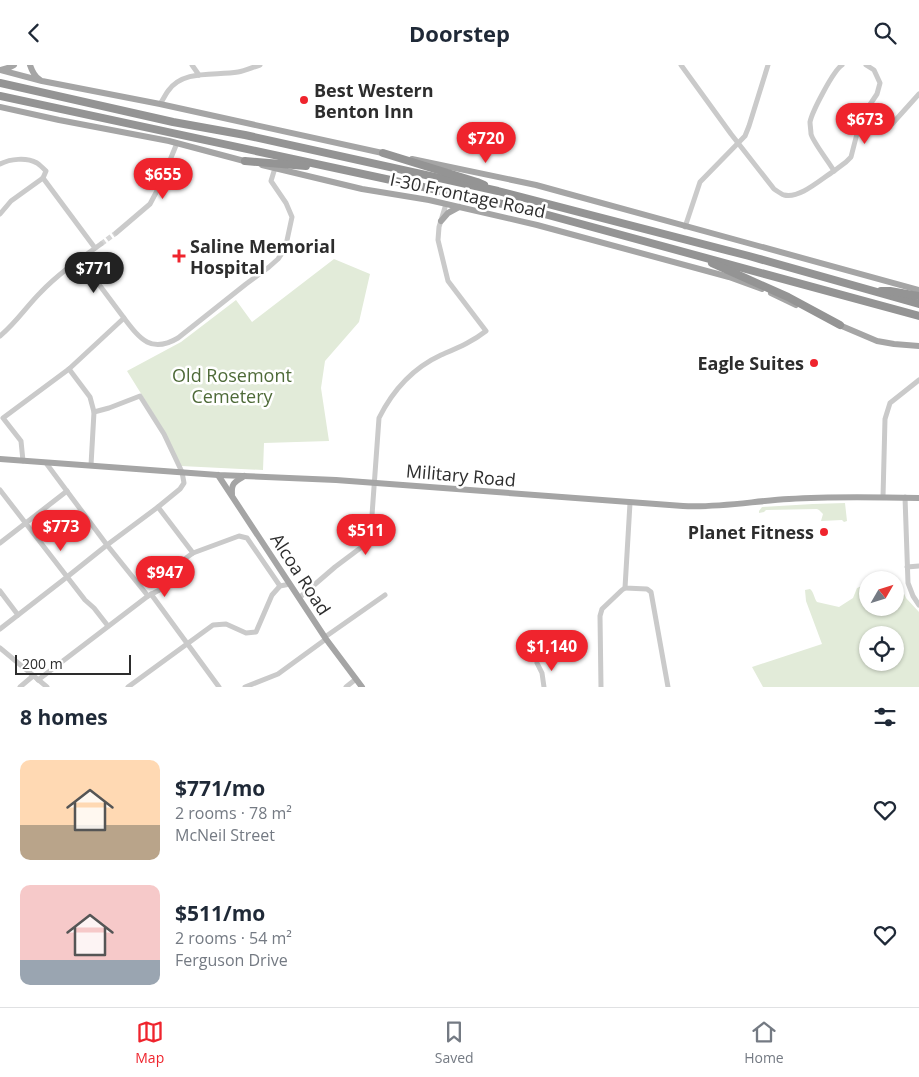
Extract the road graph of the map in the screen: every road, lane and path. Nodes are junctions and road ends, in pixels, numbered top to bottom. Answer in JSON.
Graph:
{"nodes":[{"id":1,"x":14,"y":65,"type":"edge"},
{"id":2,"x":30,"y":65,"type":"edge"},
{"id":3,"x":192,"y":65,"type":"edge"},
{"id":4,"x":260,"y":65,"type":"edge"},
{"id":5,"x":682,"y":65,"type":"edge"},
{"id":6,"x":768,"y":65,"type":"edge"},
{"id":7,"x":842,"y":65,"type":"edge"},
{"id":8,"x":866,"y":65,"type":"edge"},
{"id":9,"x":0,"y":70,"type":"edge"},
{"id":10,"x":199,"y":75,"type":"junction"},
{"id":11,"x":42,"y":81,"type":"junction"},
{"id":12,"x":0,"y":83,"type":"edge"},
{"id":13,"x":919,"y":94,"type":"edge"},
{"id":14,"x":0,"y":96,"type":"edge"},
{"id":15,"x":160,"y":105,"type":"junction"},
{"id":16,"x":0,"y":107,"type":"edge"},
{"id":17,"x":892,"y":124,"type":"dead end"},
{"id":18,"x":177,"y":143,"type":"junction"},
{"id":19,"x":738,"y":143,"type":"junction"},
{"id":20,"x":383,"y":153,"type":"junction"},
{"id":21,"x":246,"y":161,"type":"junction"},
{"id":22,"x":0,"y":164,"type":"edge"},
{"id":23,"x":275,"y":168,"type":"junction"},
{"id":24,"x":337,"y":169,"type":"junction"},
{"id":25,"x":834,"y":171,"type":"junction"},
{"id":26,"x":43,"y":178,"type":"junction"},
{"id":27,"x":498,"y":191,"type":"junction"},
{"id":28,"x":446,"y":204,"type":"junction"},
{"id":29,"x":459,"y":207,"type":"junction"},
{"id":30,"x":0,"y":214,"type":"edge"},
{"id":31,"x":441,"y":221,"type":"junction"},
{"id":32,"x":686,"y":227,"type":"junction"},
{"id":33,"x":116,"y":233,"type":"tunnel mouth"},
{"id":34,"x":101,"y":244,"type":"tunnel mouth"},
{"id":35,"x":95,"y":248,"type":"junction"},
{"id":36,"x":692,"y":254,"type":"junction"},
{"id":37,"x":80,"y":259,"type":"junction"},
{"id":38,"x":919,"y":290,"type":"edge"},
{"id":39,"x":870,"y":291,"type":"junction"},
{"id":40,"x":919,"y":296,"type":"edge"},
{"id":41,"x":919,"y":305,"type":"edge"},
{"id":42,"x":919,"y":316,"type":"edge"},
{"id":43,"x":124,"y":318,"type":"junction"},
{"id":44,"x":840,"y":325,"type":"junction"},
{"id":45,"x":0,"y":336,"type":"edge"},
{"id":46,"x":919,"y":346,"type":"edge"},
{"id":47,"x":69,"y":369,"type":"junction"},
{"id":48,"x":919,"y":380,"type":"edge"},
{"id":49,"x":94,"y":412,"type":"junction"},
{"id":50,"x":0,"y":459,"type":"edge"},
{"id":51,"x":22,"y":461,"type":"junction"},
{"id":52,"x":46,"y":463,"type":"junction"},
{"id":53,"x":91,"y":465,"type":"junction"},
{"id":54,"x":182,"y":473,"type":"junction"},
{"id":55,"x":218,"y":475,"type":"junction"},
{"id":56,"x":244,"y":476,"type":"junction"},
{"id":57,"x":374,"y":483,"type":"junction"},
{"id":58,"x":0,"y":489,"type":"edge"},
{"id":59,"x":67,"y":491,"type":"junction"},
{"id":60,"x":232,"y":495,"type":"junction"},
{"id":61,"x":883,"y":497,"type":"junction"},
{"id":62,"x":905,"y":497,"type":"junction"},
{"id":63,"x":919,"y":497,"type":"edge"},
{"id":64,"x":630,"y":503,"type":"junction"},
{"id":65,"x":158,"y":507,"type":"junction"},
{"id":66,"x":26,"y":523,"type":"junction"},
{"id":67,"x":0,"y":543,"type":"edge"},
{"id":68,"x":107,"y":545,"type":"junction"},
{"id":69,"x":193,"y":553,"type":"junction"},
{"id":70,"x":919,"y":565,"type":"edge"},
{"id":71,"x":907,"y":567,"type":"junction"},
{"id":72,"x":67,"y":577,"type":"junction"},
{"id":73,"x":290,"y":584,"type":"junction"},
{"id":74,"x":280,"y":586,"type":"junction"},
{"id":75,"x":626,"y":588,"type":"junction"},
{"id":76,"x":0,"y":591,"type":"edge"},
{"id":77,"x":149,"y":595,"type":"junction"},
{"id":78,"x":385,"y":595,"type":"dead end"},
{"id":79,"x":299,"y":598,"type":"junction"},
{"id":80,"x":919,"y":605,"type":"edge"},
{"id":81,"x":18,"y":615,"type":"junction"},
{"id":82,"x":108,"y":626,"type":"junction"},
{"id":83,"x":0,"y":629,"type":"edge"},
{"id":84,"x":326,"y":638,"type":"junction"},
{"id":85,"x":187,"y":643,"type":"junction"},
{"id":86,"x":0,"y":648,"type":"edge"},
{"id":87,"x":537,"y":663,"type":"dead end"},
{"id":88,"x":36,"y":678,"type":"junction"},
{"id":89,"x":356,"y":679,"type":"junction"},
{"id":90,"x":20,"y":687,"type":"edge"},
{"id":91,"x":47,"y":687,"type":"edge"},
{"id":92,"x":128,"y":687,"type":"edge"},
{"id":93,"x":219,"y":687,"type":"edge"},
{"id":94,"x":245,"y":687,"type":"edge"},
{"id":95,"x":346,"y":687,"type":"edge"},
{"id":96,"x":362,"y":687,"type":"edge"},
{"id":97,"x":544,"y":687,"type":"edge"},
{"id":98,"x":601,"y":687,"type":"edge"},
{"id":99,"x":668,"y":687,"type":"edge"}],
"edges":[{"from":1,"to":9,"type":"main road"},
{"from":2,"to":11,"type":"main road"},
{"from":3,"to":10,"type":"street"},
{"from":4,"to":10,"type":"street"},
{"from":5,"to":19,"type":"street"},
{"from":6,"to":19,"type":"street"},
{"from":7,"to":25,"type":"street"},
{"from":8,"to":25,"type":"street"},
{"from":9,"to":11,"type":"main road","name":"I-30 Frontage Road"},
{"from":10,"to":15,"type":"street"},
{"from":11,"to":15,"type":"main road","name":"I-30 Frontage Road"},
{"from":12,"to":27,"type":"highway"},
{"from":13,"to":17,"type":"street"},
{"from":14,"to":24,"type":"highway"},
{"from":15,"to":20,"type":"main road","name":"I-30 Frontage Road"},
{"from":16,"to":18,"type":"main road","name":"I-30 Frontage Road"},
{"from":18,"to":21,"type":"main road","name":"I-30 Frontage Road"},
{"from":18,"to":33,"type":"street"},
{"from":19,"to":25,"type":"street"},
{"from":19,"to":32,"type":"street"},
{"from":20,"to":27,"type":"highway"},
{"from":20,"to":32,"type":"main road","name":"I-30 Frontage Road"},
{"from":21,"to":23,"type":"main road","name":"I-30 Frontage Road"},
{"from":21,"to":24,"type":"highway"},
{"from":22,"to":26,"type":"street"},
{"from":23,"to":28,"type":"main road","name":"I-30 Frontage Road"},
{"from":23,"to":43,"type":"street"},
{"from":24,"to":36,"type":"highway"},
{"from":26,"to":30,"type":"street"},
{"from":26,"to":35,"type":"street"},
{"from":27,"to":39,"type":"highway"},
{"from":28,"to":29,"type":"main road","name":"I-30 Frontage Road"},
{"from":28,"to":31,"type":"street"},
{"from":29,"to":31,"type":"main road"},
{"from":29,"to":44,"type":"main road","name":"I-30 Frontage Road"},
{"from":31,"to":57,"type":"street"},
{"from":32,"to":38,"type":"main road","name":"I-30 Frontage Road"},
{"from":34,"to":35,"type":"street"},
{"from":35,"to":37,"type":"street"},
{"from":36,"to":42,"type":"highway"},
{"from":36,"to":44,"type":"highway"},
{"from":37,"to":43,"type":"street"},
{"from":37,"to":45,"type":"street"},
{"from":39,"to":40,"type":"highway"},
{"from":39,"to":41,"type":"highway"},
{"from":43,"to":47,"type":"street"},
{"from":44,"to":46,"type":"main road","name":"I-30 Frontage Road"},
{"from":47,"to":49,"type":"street"},
{"from":47,"to":51,"type":"street"},
{"from":48,"to":61,"type":"street"},
{"from":49,"to":53,"type":"street"},
{"from":49,"to":54,"type":"street"},
{"from":50,"to":51,"type":"main road","name":"Military Road"},
{"from":51,"to":52,"type":"main road","name":"Military Road"},
{"from":52,"to":53,"type":"main road","name":"Military Road"},
{"from":52,"to":59,"type":"street"},
{"from":53,"to":54,"type":"main road","name":"Military Road"},
{"from":54,"to":55,"type":"main road","name":"Military Road"},
{"from":54,"to":65,"type":"street"},
{"from":55,"to":56,"type":"main road","name":"Military Road"},
{"from":55,"to":60,"type":"main road","name":"Alcoa Road"},
{"from":56,"to":57,"type":"main road","name":"Military Road"},
{"from":56,"to":60,"type":"main road"},
{"from":57,"to":64,"type":"main road","name":"Military Road"},
{"from":57,"to":79,"type":"street"},
{"from":58,"to":66,"type":"street"},
{"from":59,"to":66,"type":"street"},
{"from":59,"to":68,"type":"street"},
{"from":60,"to":73,"type":"main road","name":"Alcoa Road"},
{"from":61,"to":62,"type":"main road","name":"Military Road"},
{"from":61,"to":64,"type":"main road","name":"Military Road"},
{"from":62,"to":63,"type":"main road","name":"Military Road"},
{"from":62,"to":71,"type":"street"},
{"from":64,"to":75,"type":"street"},
{"from":65,"to":68,"type":"street"},
{"from":65,"to":69,"type":"street"},
{"from":66,"to":67,"type":"street"},
{"from":66,"to":72,"type":"street"},
{"from":68,"to":72,"type":"street"},
{"from":68,"to":77,"type":"street"},
{"from":69,"to":74,"type":"street"},
{"from":69,"to":77,"type":"street"},
{"from":70,"to":71,"type":"street"},
{"from":71,"to":80,"type":"street"},
{"from":72,"to":81,"type":"street"},
{"from":72,"to":82,"type":"street"},
{"from":73,"to":74,"type":"street"},
{"from":73,"to":79,"type":"main road","name":"Alcoa Road"},
{"from":74,"to":85,"type":"street"},
{"from":75,"to":98,"type":"street"},
{"from":75,"to":99,"type":"street"},
{"from":76,"to":81,"type":"street"},
{"from":77,"to":82,"type":"street"},
{"from":77,"to":85,"type":"street"},
{"from":78,"to":84,"type":"street"},
{"from":79,"to":84,"type":"main road","name":"Alcoa Road"},
{"from":81,"to":83,"type":"street"},
{"from":82,"to":88,"type":"street"},
{"from":84,"to":89,"type":"main road","name":"Alcoa Road"},
{"from":84,"to":94,"type":"street"},
{"from":85,"to":92,"type":"street"},
{"from":85,"to":93,"type":"street"},
{"from":86,"to":88,"type":"street"},
{"from":87,"to":97,"type":"street"},
{"from":88,"to":90,"type":"street"},
{"from":88,"to":91,"type":"street"},
{"from":89,"to":95,"type":"street"},
{"from":89,"to":96,"type":"main road","name":"Alcoa Road"}]}
